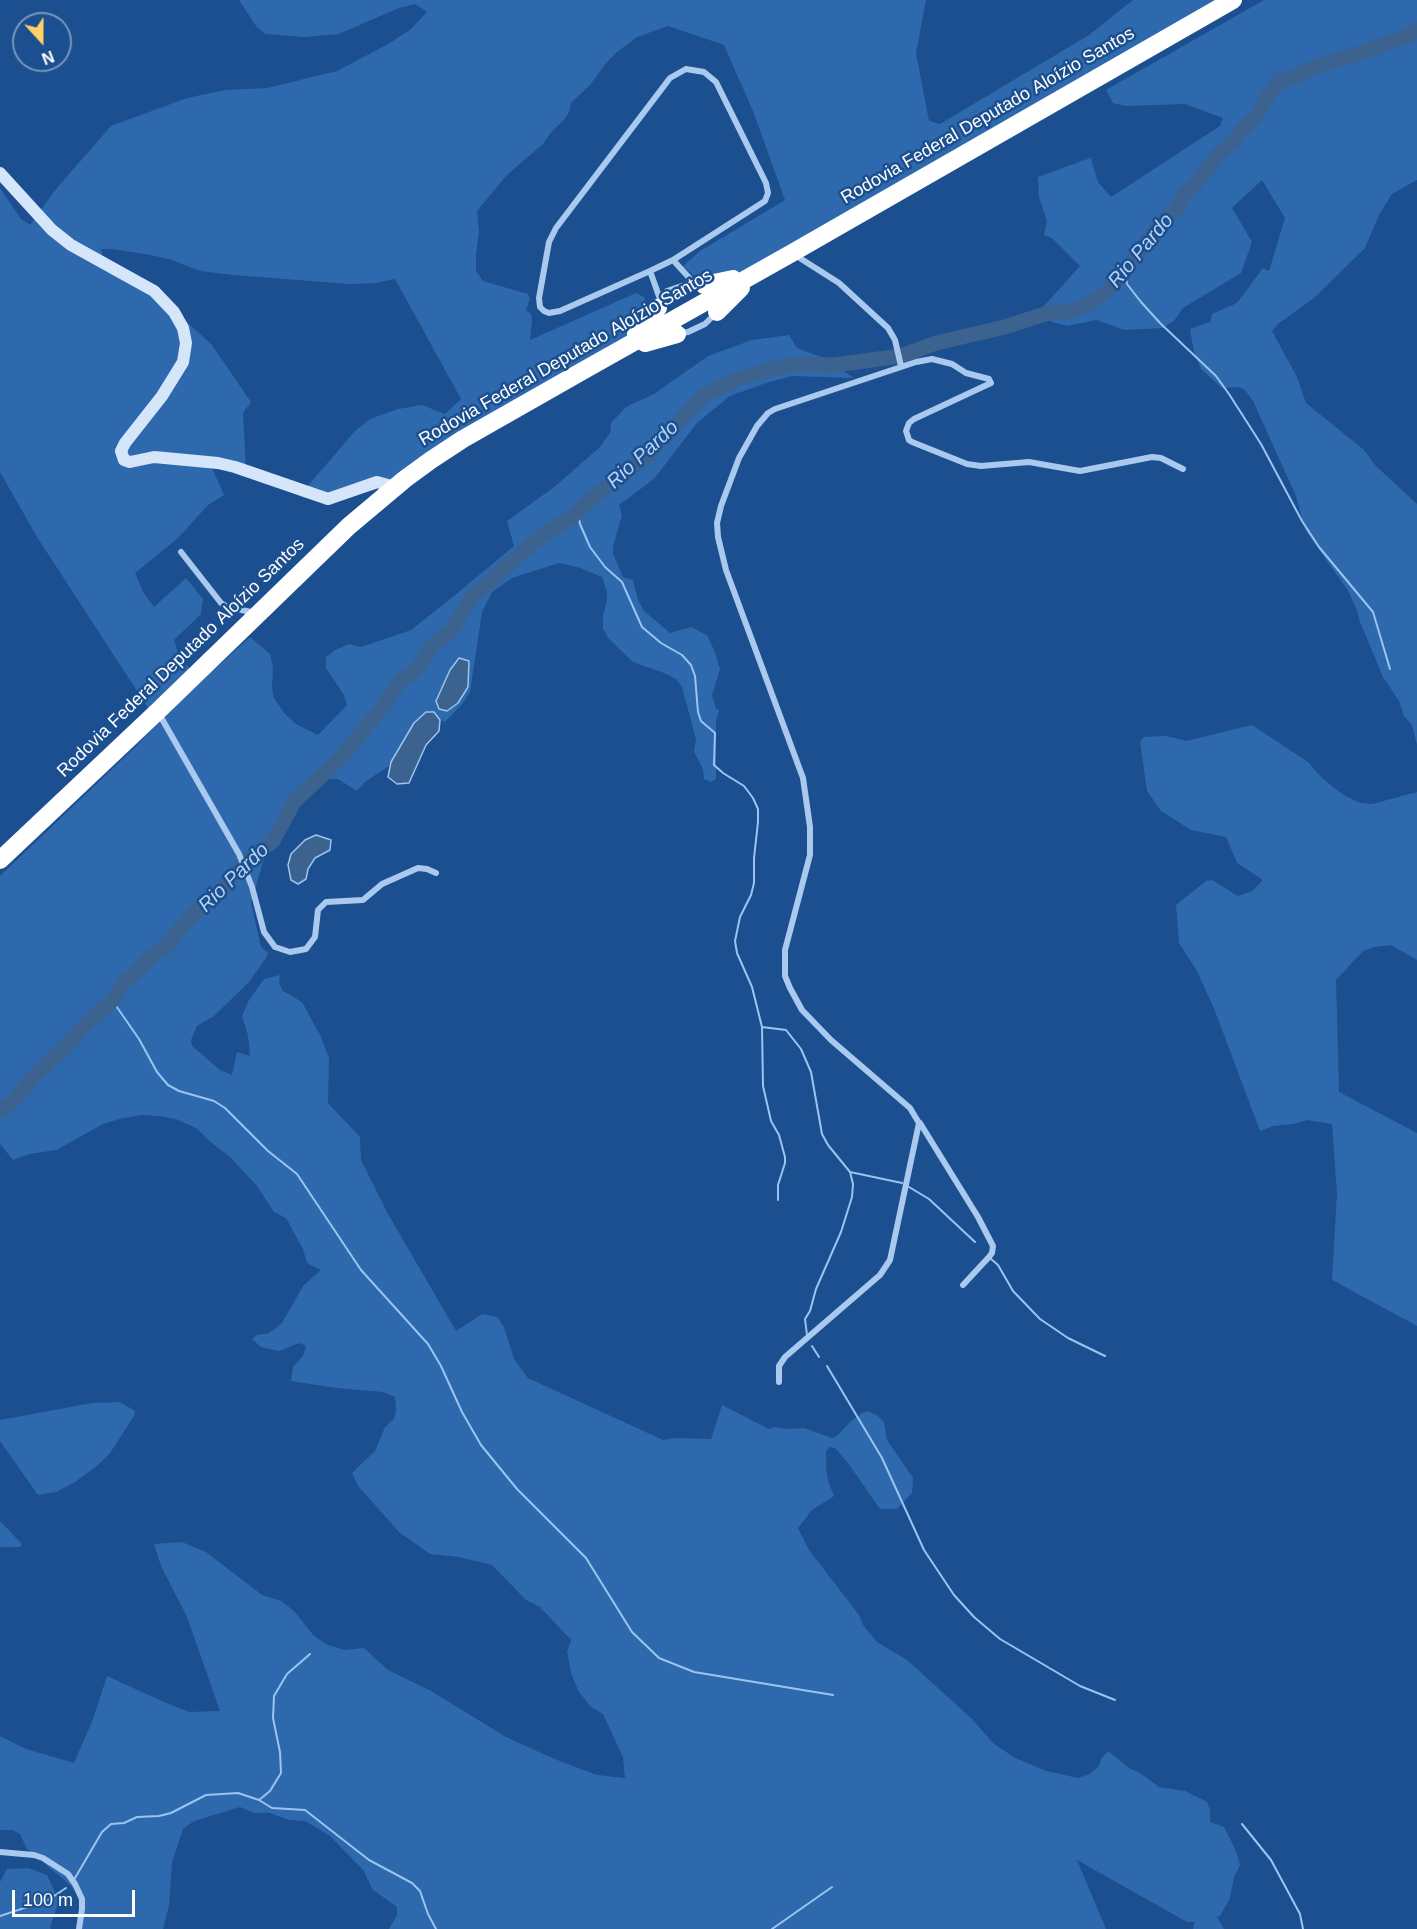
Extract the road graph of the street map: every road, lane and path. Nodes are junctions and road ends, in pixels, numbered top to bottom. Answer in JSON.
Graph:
{"nodes":[{"id":1,"x":1233,"y":0,"type":"edge"},
{"id":2,"x":0,"y":173,"type":"edge"},
{"id":3,"x":792,"y":253,"type":"junction"},
{"id":4,"x":673,"y":260,"type":"junction"},
{"id":5,"x":650,"y":271,"type":"junction"},
{"id":6,"x":706,"y":294,"type":"junction"},
{"id":7,"x":665,"y":316,"type":"junction"},
{"id":8,"x":901,"y":365,"type":"junction"},
{"id":9,"x":1183,"y":469,"type":"dead end"},
{"id":10,"x":394,"y":487,"type":"junction"},
{"id":11,"x":181,"y":552,"type":"dead end"},
{"id":12,"x":256,"y":613,"type":"junction"},
{"id":13,"x":158,"y":711,"type":"junction"},
{"id":14,"x":0,"y":860,"type":"edge"},
{"id":15,"x":436,"y":873,"type":"dead end"},
{"id":16,"x":919,"y":1123,"type":"junction"},
{"id":17,"x":963,"y":1285,"type":"dead end"},
{"id":18,"x":779,"y":1382,"type":"dead end"},
{"id":19,"x":0,"y":1852,"type":"edge"},
{"id":20,"x":79,"y":1929,"type":"edge"}],
"edges":[{"from":1,"to":3,"type":"highway","name":"Rodovia Federal Deputado Aloízio Santos"},
{"from":2,"to":10,"type":"street"},
{"from":3,"to":6,"type":"highway","name":"Rodovia Federal Deputado Aloízio Santos"},
{"from":3,"to":8,"type":"street"},
{"from":4,"to":5,"type":"street"},
{"from":4,"to":5,"type":"street"},
{"from":4,"to":6,"type":"street"},
{"from":5,"to":7,"type":"street"},
{"from":6,"to":7,"type":"highway","name":"Rodovia Federal Deputado Aloízio Santos"},
{"from":6,"to":7,"type":"street"},
{"from":7,"to":10,"type":"highway","name":"Rodovia Federal Deputado Aloízio Santos"},
{"from":8,"to":9,"type":"street"},
{"from":8,"to":16,"type":"street"},
{"from":10,"to":12,"type":"highway","name":"Rodovia Federal Deputado Aloízio Santos"},
{"from":11,"to":12,"type":"street"},
{"from":12,"to":13,"type":"highway","name":"Rodovia Federal Deputado Aloízio Santos"},
{"from":13,"to":14,"type":"highway","name":"Rodovia Federal Deputado Aloízio Santos"},
{"from":13,"to":15,"type":"street"},
{"from":16,"to":17,"type":"street"},
{"from":16,"to":18,"type":"street"},
{"from":19,"to":20,"type":"street"}]}
